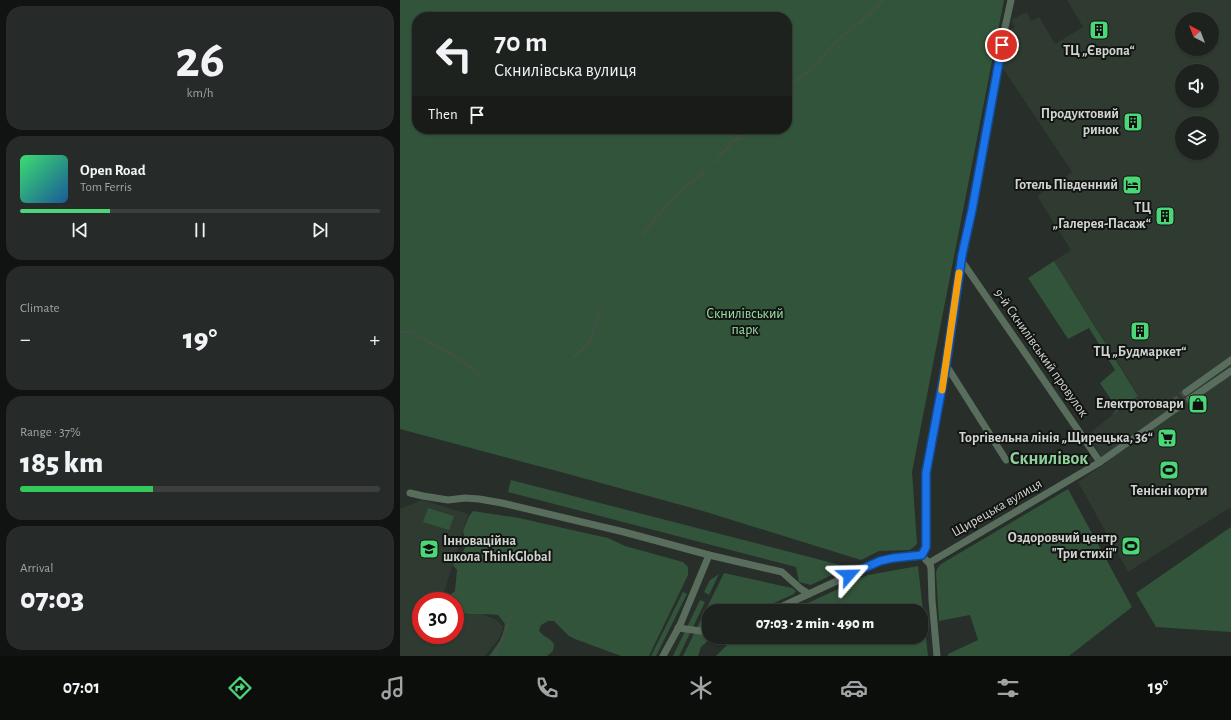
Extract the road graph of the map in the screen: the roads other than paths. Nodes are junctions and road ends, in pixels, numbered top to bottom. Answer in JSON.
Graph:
{"nodes":[{"id":1,"x":1011,"y":0,"type":"edge"},
{"id":2,"x":961,"y":260,"type":"junction"},
{"id":3,"x":1231,"y":360,"type":"edge"},
{"id":4,"x":946,"y":365,"type":"junction"},
{"id":5,"x":1231,"y":371,"type":"edge"},
{"id":6,"x":1186,"y":392,"type":"tunnel mouth"},
{"id":7,"x":1190,"y":399,"type":"tunnel mouth"},
{"id":8,"x":1173,"y":407,"type":"tunnel mouth"},
{"id":9,"x":1006,"y":460,"type":"dead end"},
{"id":10,"x":1100,"y":462,"type":"junction"},
{"id":11,"x":410,"y":493,"type":"dead end"},
{"id":12,"x":709,"y":555,"type":"junction"},
{"id":13,"x":922,"y":555,"type":"junction"},
{"id":14,"x":929,"y":563,"type":"junction"},
{"id":15,"x":809,"y":594,"type":"junction"},
{"id":16,"x":787,"y":604,"type":"edge"},
{"id":17,"x":679,"y":627,"type":"junction"},
{"id":18,"x":702,"y":631,"type":"edge"},
{"id":19,"x":663,"y":656,"type":"edge"},
{"id":20,"x":937,"y":656,"type":"edge"}],
"edges":[{"from":1,"to":2,"type":"street"},
{"from":2,"to":4,"type":"street"},
{"from":2,"to":10,"type":"street","name":"9-й Скнилівський провулок"},
{"from":3,"to":6,"type":"street"},
{"from":4,"to":9,"type":"street"},
{"from":4,"to":13,"type":"street"},
{"from":5,"to":7,"type":"street"},
{"from":8,"to":10,"type":"street","name":"Щирецька вулиця"},
{"from":10,"to":14,"type":"street","name":"Щирецька вулиця"},
{"from":11,"to":12,"type":"street"},
{"from":12,"to":15,"type":"street"},
{"from":12,"to":17,"type":"street"},
{"from":13,"to":14,"type":"street"},
{"from":13,"to":15,"type":"street"},
{"from":14,"to":20,"type":"street"},
{"from":15,"to":16,"type":"street"},
{"from":17,"to":18,"type":"street"},
{"from":17,"to":19,"type":"street"}]}
